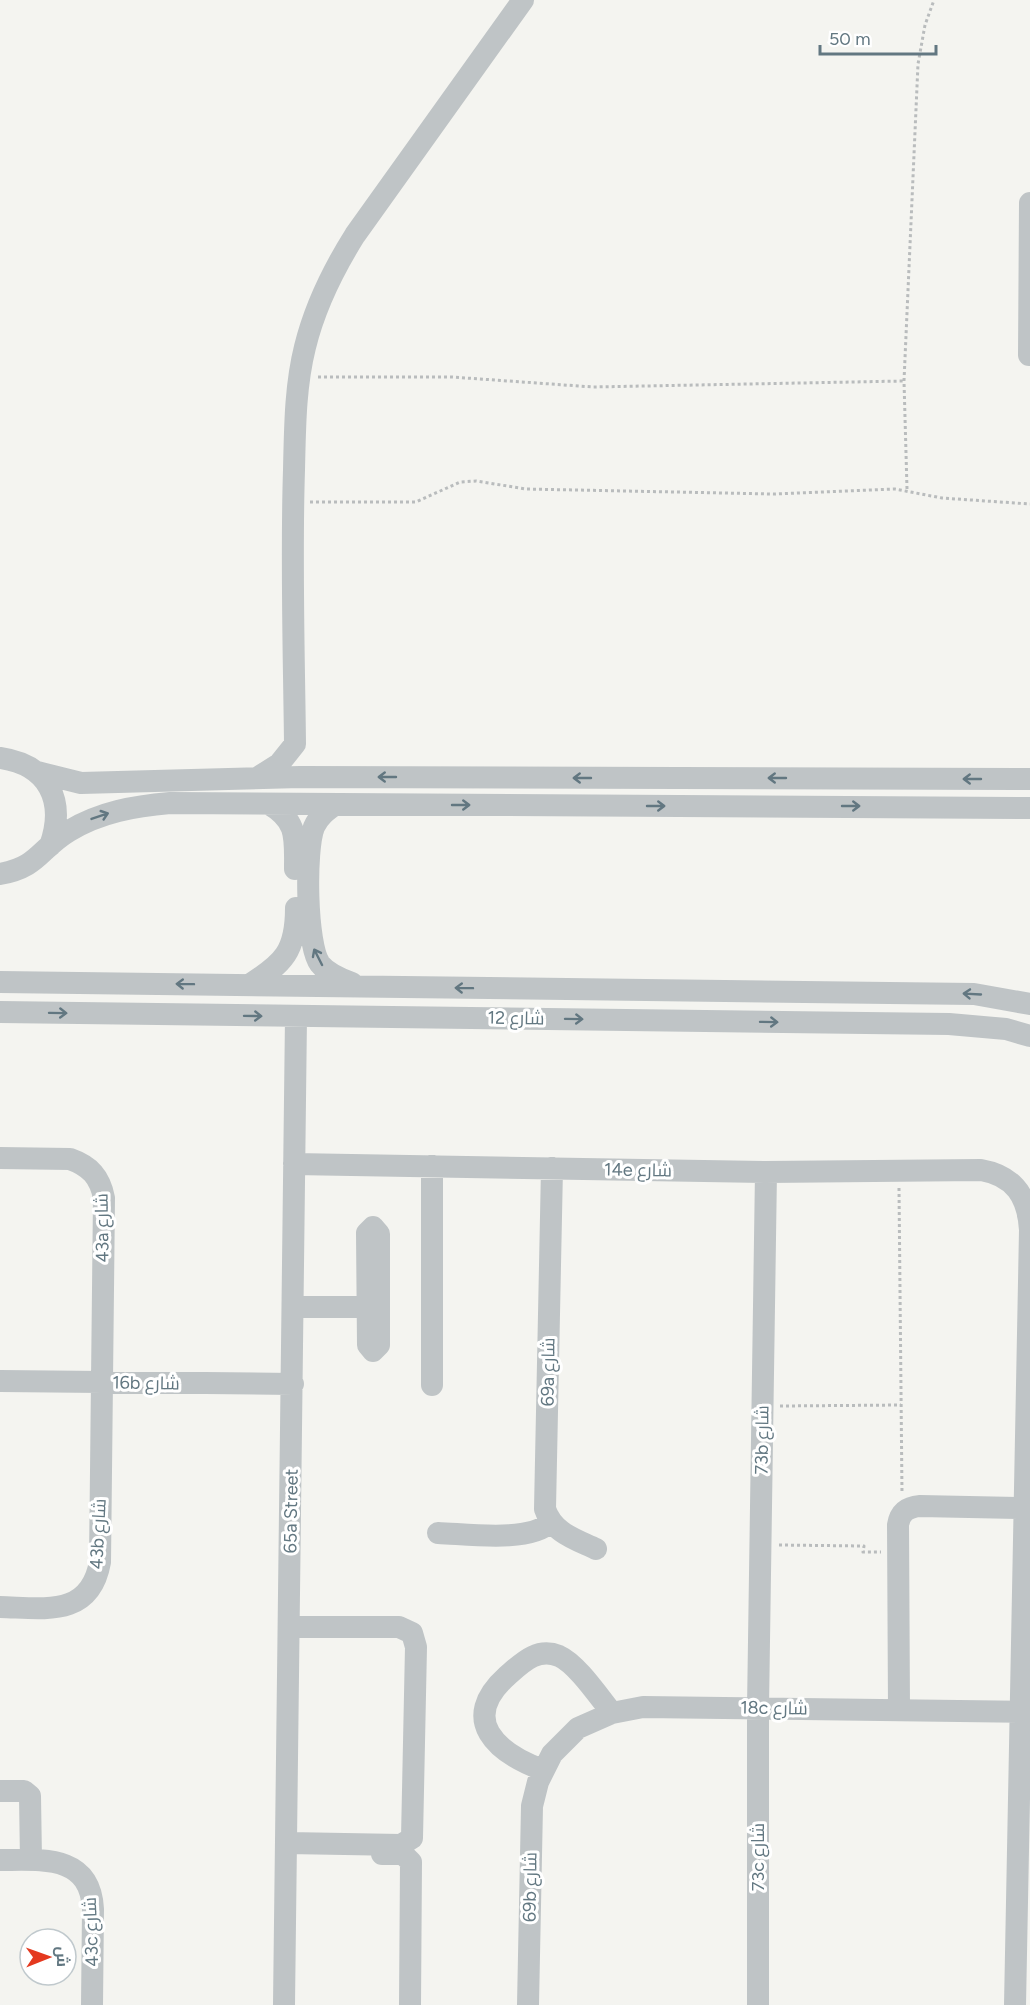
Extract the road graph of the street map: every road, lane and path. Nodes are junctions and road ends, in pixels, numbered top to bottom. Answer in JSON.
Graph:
{"nodes":[{"id":1,"x":523,"y":0,"type":"edge"},
{"id":2,"x":934,"y":0,"type":"edge"},
{"id":3,"x":1030,"y":203,"type":"edge"},
{"id":4,"x":1029,"y":355,"type":"edge"},
{"id":5,"x":299,"y":377,"type":"junction"},
{"id":6,"x":904,"y":381,"type":"junction"},
{"id":7,"x":907,"y":489,"type":"junction"},
{"id":8,"x":293,"y":502,"type":"junction"},
{"id":9,"x":1030,"y":504,"type":"edge"},
{"id":10,"x":295,"y":744,"type":"junction"},
{"id":11,"x":5,"y":755,"type":"edge"},
{"id":12,"x":37,"y":772,"type":"junction"},
{"id":13,"x":332,"y":777,"type":"junction"},
{"id":14,"x":256,"y":778,"type":"junction"},
{"id":15,"x":1030,"y":779,"type":"edge"},
{"id":16,"x":269,"y":804,"type":"junction"},
{"id":17,"x":336,"y":804,"type":"junction"},
{"id":18,"x":1030,"y":808,"type":"edge"},
{"id":19,"x":50,"y":846,"type":"junction"},
{"id":20,"x":0,"y":874,"type":"edge"},
{"id":21,"x":0,"y":982,"type":"edge"},
{"id":22,"x":249,"y":985,"type":"junction"},
{"id":23,"x":365,"y":987,"type":"junction"},
{"id":24,"x":522,"y":989,"type":"junction"},
{"id":25,"x":695,"y":990,"type":"junction"},
{"id":26,"x":1030,"y":1004,"type":"edge"},
{"id":27,"x":0,"y":1012,"type":"edge"},
{"id":28,"x":402,"y":1015,"type":"junction"},
{"id":29,"x":296,"y":1017,"type":"junction"},
{"id":30,"x":604,"y":1020,"type":"junction"},
{"id":31,"x":1030,"y":1036,"type":"edge"},
{"id":32,"x":0,"y":1158,"type":"edge"},
{"id":33,"x":294,"y":1164,"type":"junction"},
{"id":34,"x":432,"y":1166,"type":"junction"},
{"id":35,"x":552,"y":1168,"type":"junction"},
{"id":36,"x":899,"y":1171,"type":"junction"},
{"id":37,"x":766,"y":1172,"type":"junction"},
{"id":38,"x":293,"y":1307,"type":"junction"},
{"id":39,"x":367,"y":1307,"type":"dead end"},
{"id":40,"x":0,"y":1381,"type":"edge"},
{"id":41,"x":101,"y":1382,"type":"junction"},
{"id":42,"x":293,"y":1384,"type":"junction"},
{"id":43,"x":432,"y":1385,"type":"dead end"},
{"id":44,"x":901,"y":1405,"type":"junction"},
{"id":45,"x":762,"y":1406,"type":"junction"},
{"id":46,"x":1022,"y":1509,"type":"junction"},
{"id":47,"x":903,"y":1513,"type":"junction"},
{"id":48,"x":551,"y":1522,"type":"junction"},
{"id":49,"x":438,"y":1533,"type":"dead end"},
{"id":50,"x":761,"y":1545,"type":"junction"},
{"id":51,"x":596,"y":1549,"type":"dead end"},
{"id":52,"x":898,"y":1552,"type":"junction"},
{"id":53,"x":0,"y":1607,"type":"edge"},
{"id":54,"x":290,"y":1628,"type":"junction"},
{"id":55,"x":758,"y":1708,"type":"junction"},
{"id":56,"x":898,"y":1709,"type":"junction"},
{"id":57,"x":1026,"y":1712,"type":"edge"},
{"id":58,"x":612,"y":1713,"type":"junction"},
{"id":59,"x":543,"y":1770,"type":"junction"},
{"id":60,"x":0,"y":1791,"type":"edge"},
{"id":61,"x":288,"y":1848,"type":"junction"},
{"id":62,"x":0,"y":1860,"type":"edge"},
{"id":63,"x":31,"y":1860,"type":"junction"},
{"id":64,"x":92,"y":2005,"type":"edge"},
{"id":65,"x":284,"y":2005,"type":"edge"},
{"id":66,"x":410,"y":2005,"type":"edge"},
{"id":67,"x":528,"y":2005,"type":"edge"},
{"id":68,"x":758,"y":2005,"type":"edge"},
{"id":69,"x":1015,"y":2005,"type":"edge"}],
"edges":[{"from":1,"to":5,"type":"street"},
{"from":2,"to":6,"type":"path"},
{"from":3,"to":4,"type":"street"},
{"from":5,"to":6,"type":"path"},
{"from":5,"to":8,"type":"street"},
{"from":6,"to":7,"type":"path"},
{"from":7,"to":8,"type":"path"},
{"from":7,"to":9,"type":"path"},
{"from":8,"to":10,"type":"street"},
{"from":10,"to":13,"type":"street"},
{"from":10,"to":14,"type":"street"},
{"from":11,"to":12,"type":"street"},
{"from":12,"to":14,"type":"street"},
{"from":12,"to":19,"type":"street"},
{"from":13,"to":14,"type":"street"},
{"from":15,"to":13,"type":"street","one_way":true},
{"from":16,"to":17,"type":"street"},
{"from":19,"to":16,"type":"street","one_way":true},
{"from":16,"to":22,"type":"street"},
{"from":17,"to":18,"type":"street","one_way":true},
{"from":23,"to":17,"type":"street","one_way":true},
{"from":19,"to":20,"type":"street"},
{"from":22,"to":21,"type":"street","name":"شارع 12","one_way":true},
{"from":22,"to":23,"type":"street","name":"شارع 12"},
{"from":24,"to":23,"type":"street","name":"شارع 12","one_way":true},
{"from":24,"to":25,"type":"street","name":"شارع 12"},
{"from":24,"to":28,"type":"street"},
{"from":26,"to":25,"type":"street","name":"شارع 12","one_way":true},
{"from":25,"to":30,"type":"street"},
{"from":27,"to":29,"type":"street","name":"شارع 12","one_way":true},
{"from":28,"to":29,"type":"street","name":"شارع 12"},
{"from":28,"to":30,"type":"street","name":"شارع 12","one_way":true},
{"from":29,"to":33,"type":"street","name":"65a Street"},
{"from":30,"to":31,"type":"street","name":"شارع 12","one_way":true},
{"from":32,"to":41,"type":"street","name":"43a شارع"},
{"from":33,"to":34,"type":"street","name":"14e شارع"},
{"from":33,"to":38,"type":"street","name":"65a Street"},
{"from":34,"to":35,"type":"street","name":"14e شارع"},
{"from":34,"to":43,"type":"street"},
{"from":35,"to":37,"type":"street","name":"14e شارع"},
{"from":35,"to":48,"type":"street","name":"69a شارع"},
{"from":36,"to":37,"type":"street","name":"14e شارع"},
{"from":36,"to":44,"type":"path"},
{"from":36,"to":46,"type":"street","name":"14e شارع"},
{"from":37,"to":45,"type":"street","name":"73b شارع"},
{"from":38,"to":39,"type":"street"},
{"from":38,"to":42,"type":"street","name":"65a Street"},
{"from":40,"to":41,"type":"street","name":"16b شارع"},
{"from":41,"to":42,"type":"street","name":"16b شارع"},
{"from":41,"to":53,"type":"street","name":"43b شارع"},
{"from":42,"to":54,"type":"street","name":"65a Street"},
{"from":44,"to":45,"type":"path"},
{"from":44,"to":47,"type":"path"},
{"from":45,"to":50,"type":"street","name":"73b شارع"},
{"from":46,"to":47,"type":"street"},
{"from":46,"to":57,"type":"street"},
{"from":47,"to":52,"type":"street"},
{"from":48,"to":49,"type":"street"},
{"from":48,"to":51,"type":"street"},
{"from":50,"to":52,"type":"path"},
{"from":50,"to":55,"type":"street","name":"73b شارع"},
{"from":52,"to":56,"type":"street"},
{"from":54,"to":61,"type":"street","name":"65a Street"},
{"from":54,"to":61,"type":"street"},
{"from":55,"to":56,"type":"street","name":"18c شارع"},
{"from":55,"to":58,"type":"street","name":"18c شارع"},
{"from":55,"to":68,"type":"street","name":"73c شارع"},
{"from":56,"to":57,"type":"street","name":"18c شارع"},
{"from":57,"to":69,"type":"street"},
{"from":58,"to":59,"type":"street","name":"18c شارع"},
{"from":58,"to":59,"type":"street"},
{"from":59,"to":67,"type":"street","name":"69b شارع"},
{"from":60,"to":63,"type":"street"},
{"from":61,"to":65,"type":"street","name":"65a Street"},
{"from":61,"to":66,"type":"street"},
{"from":62,"to":63,"type":"street","name":"43c شارع"},
{"from":63,"to":64,"type":"street","name":"43c شارع"}]}
